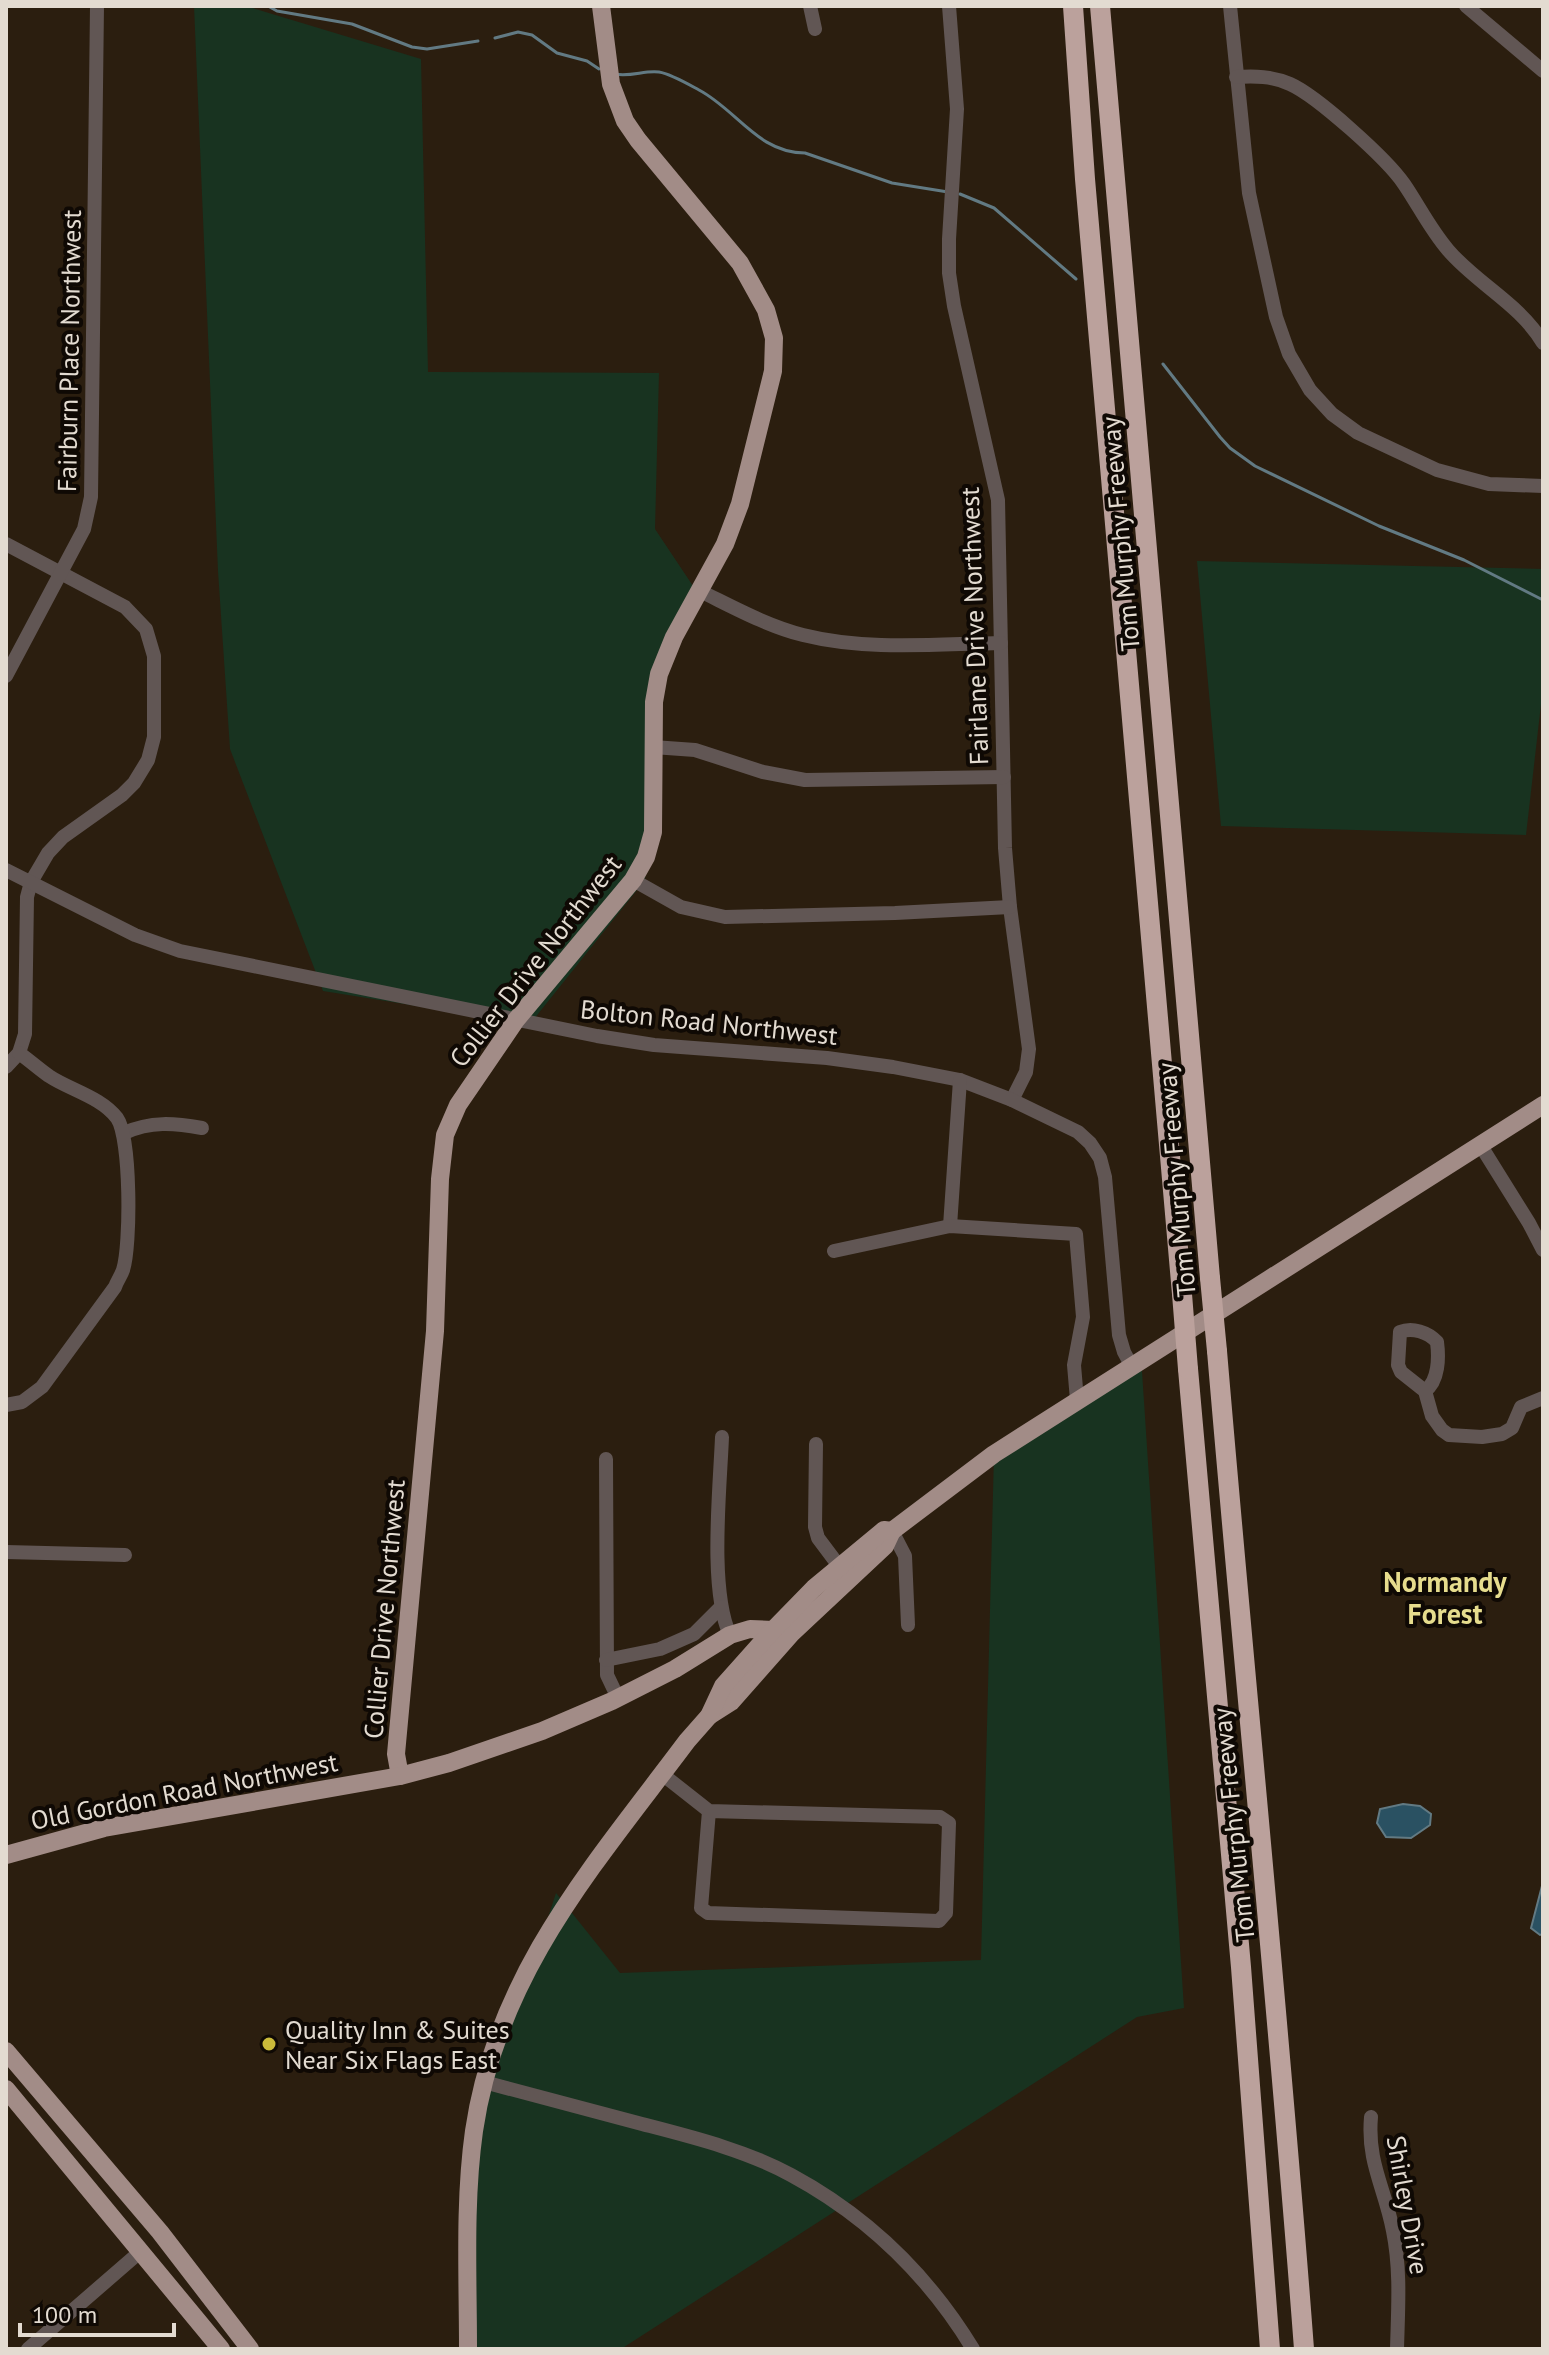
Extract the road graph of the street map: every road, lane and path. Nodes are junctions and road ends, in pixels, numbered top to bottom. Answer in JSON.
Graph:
{"nodes":[{"id":1,"x":97,"y":6,"type":"edge"},
{"id":2,"x":601,"y":6,"type":"edge"},
{"id":3,"x":810,"y":6,"type":"edge"},
{"id":4,"x":949,"y":6,"type":"edge"},
{"id":5,"x":1062,"y":6,"type":"edge"},
{"id":6,"x":1073,"y":6,"type":"edge"},
{"id":7,"x":1100,"y":6,"type":"edge"},
{"id":8,"x":1230,"y":6,"type":"edge"},
{"id":9,"x":1466,"y":6,"type":"edge"},
{"id":10,"x":815,"y":29,"type":"dead end"},
{"id":11,"x":1543,"y":71,"type":"edge"},
{"id":12,"x":1236,"y":77,"type":"junction"},
{"id":13,"x":1085,"y":179,"type":"junction"},
{"id":14,"x":1543,"y":343,"type":"edge"},
{"id":15,"x":1543,"y":486,"type":"edge"},
{"id":16,"x":6,"y":544,"type":"edge"},
{"id":17,"x":62,"y":573,"type":"junction"},
{"id":18,"x":700,"y":591,"type":"junction"},
{"id":19,"x":1001,"y":643,"type":"junction"},
{"id":20,"x":6,"y":676,"type":"edge"},
{"id":21,"x":653,"y":747,"type":"junction"},
{"id":22,"x":1004,"y":777,"type":"junction"},
{"id":23,"x":6,"y":870,"type":"edge"},
{"id":24,"x":633,"y":880,"type":"junction"},
{"id":25,"x":31,"y":882,"type":"junction"},
{"id":26,"x":1010,"y":907,"type":"junction"},
{"id":27,"x":516,"y":1020,"type":"junction"},
{"id":28,"x":19,"y":1053,"type":"junction"},
{"id":29,"x":6,"y":1067,"type":"edge"},
{"id":30,"x":960,"y":1080,"type":"junction"},
{"id":31,"x":1012,"y":1100,"type":"junction"},
{"id":32,"x":1543,"y":1105,"type":"edge"},
{"id":33,"x":202,"y":1128,"type":"dead end"},
{"id":34,"x":124,"y":1133,"type":"junction"},
{"id":35,"x":1481,"y":1146,"type":"junction"},
{"id":36,"x":950,"y":1226,"type":"junction"},
{"id":37,"x":1543,"y":1250,"type":"edge"},
{"id":38,"x":834,"y":1251,"type":"dead end"},
{"id":39,"x":1131,"y":1365,"type":"junction"},
{"id":40,"x":1425,"y":1391,"type":"dead end"},
{"id":41,"x":1543,"y":1398,"type":"edge"},
{"id":42,"x":1077,"y":1400,"type":"junction"},
{"id":43,"x":6,"y":1405,"type":"edge"},
{"id":44,"x":722,"y":1437,"type":"dead end"},
{"id":45,"x":816,"y":1444,"type":"dead end"},
{"id":46,"x":606,"y":1459,"type":"dead end"},
{"id":47,"x":892,"y":1531,"type":"junction"},
{"id":48,"x":6,"y":1552,"type":"edge"},
{"id":49,"x":125,"y":1555,"type":"dead end"},
{"id":50,"x":839,"y":1566,"type":"junction"},
{"id":51,"x":721,"y":1607,"type":"junction"},
{"id":52,"x":908,"y":1625,"type":"dead end"},
{"id":53,"x":773,"y":1630,"type":"junction"},
{"id":54,"x":730,"y":1635,"type":"junction"},
{"id":55,"x":606,"y":1660,"type":"junction"},
{"id":56,"x":618,"y":1698,"type":"junction"},
{"id":57,"x":709,"y":1716,"type":"junction"},
{"id":58,"x":662,"y":1774,"type":"junction"},
{"id":59,"x":400,"y":1776,"type":"junction"},
{"id":60,"x":709,"y":1811,"type":"junction"},
{"id":61,"x":6,"y":1855,"type":"edge"},
{"id":62,"x":6,"y":2051,"type":"edge"},
{"id":63,"x":484,"y":2082,"type":"junction"},
{"id":64,"x":6,"y":2089,"type":"edge"},
{"id":65,"x":1371,"y":2117,"type":"dead end"},
{"id":66,"x":141,"y":2251,"type":"junction"},
{"id":67,"x":28,"y":2349,"type":"edge"},
{"id":68,"x":221,"y":2349,"type":"edge"},
{"id":69,"x":250,"y":2349,"type":"edge"},
{"id":70,"x":468,"y":2349,"type":"edge"},
{"id":71,"x":973,"y":2349,"type":"edge"},
{"id":72,"x":1270,"y":2349,"type":"edge"},
{"id":73,"x":1304,"y":2349,"type":"edge"},
{"id":74,"x":1397,"y":2349,"type":"edge"}],
"edges":[{"from":1,"to":17,"type":"street","name":"Fairburn Place Northwest"},
{"from":2,"to":18,"type":"main road","name":"Collier Drive Northwest"},
{"from":3,"to":10,"type":"street"},
{"from":4,"to":19,"type":"street","name":"Fairlane Drive Northwest"},
{"from":5,"to":13,"type":"highway"},
{"from":6,"to":13,"type":"highway","name":"Tom Murphy Freeway"},
{"from":7,"to":73,"type":"highway","name":"Tom Murphy Freeway","bridge":true},
{"from":8,"to":12,"type":"street"},
{"from":9,"to":11,"type":"street"},
{"from":12,"to":14,"type":"street"},
{"from":12,"to":15,"type":"street"},
{"from":13,"to":72,"type":"highway","name":"Tom Murphy Freeway","bridge":true},
{"from":16,"to":17,"type":"street"},
{"from":17,"to":20,"type":"street","name":"Fairburn Place Northwest"},
{"from":17,"to":25,"type":"street"},
{"from":18,"to":19,"type":"street"},
{"from":18,"to":21,"type":"main road","name":"Collier Drive Northwest"},
{"from":19,"to":22,"type":"street","name":"Fairlane Drive Northwest"},
{"from":21,"to":22,"type":"street"},
{"from":21,"to":24,"type":"main road","name":"Collier Drive Northwest"},
{"from":22,"to":26,"type":"street","name":"Fairlane Drive Northwest"},
{"from":23,"to":25,"type":"street","name":"Bolton Road Northwest"},
{"from":24,"to":26,"type":"street"},
{"from":24,"to":27,"type":"main road","name":"Collier Drive Northwest"},
{"from":25,"to":27,"type":"street","name":"Bolton Road Northwest"},
{"from":25,"to":28,"type":"street"},
{"from":26,"to":31,"type":"street","name":"Fairlane Drive Northwest"},
{"from":27,"to":30,"type":"street","name":"Bolton Road Northwest"},
{"from":27,"to":59,"type":"main road","name":"Collier Drive Northwest"},
{"from":28,"to":29,"type":"street"},
{"from":28,"to":34,"type":"street"},
{"from":30,"to":31,"type":"street","name":"Bolton Road Northwest"},
{"from":30,"to":36,"type":"street"},
{"from":31,"to":39,"type":"street","name":"Bolton Road Northwest"},
{"from":32,"to":35,"type":"main road"},
{"from":33,"to":34,"type":"street"},
{"from":34,"to":43,"type":"street"},
{"from":35,"to":37,"type":"street"},
{"from":35,"to":39,"type":"main road"},
{"from":36,"to":38,"type":"street"},
{"from":36,"to":42,"type":"street"},
{"from":39,"to":42,"type":"main road"},
{"from":40,"to":41,"type":"street"},
{"from":42,"to":47,"type":"main road"},
{"from":44,"to":51,"type":"street"},
{"from":45,"to":50,"type":"street"},
{"from":46,"to":55,"type":"street"},
{"from":47,"to":50,"type":"main road"},
{"from":47,"to":52,"type":"street"},
{"from":47,"to":57,"type":"main road"},
{"from":48,"to":49,"type":"street"},
{"from":50,"to":53,"type":"main road"},
{"from":51,"to":54,"type":"street"},
{"from":51,"to":55,"type":"street"},
{"from":53,"to":54,"type":"main road","name":"Old Gordon Road Northwest"},
{"from":53,"to":57,"type":"main road"},
{"from":54,"to":56,"type":"main road","name":"Old Gordon Road Northwest"},
{"from":55,"to":56,"type":"street"},
{"from":56,"to":59,"type":"main road","name":"Old Gordon Road Northwest"},
{"from":57,"to":58,"type":"main road"},
{"from":58,"to":60,"type":"street"},
{"from":58,"to":63,"type":"main road"},
{"from":59,"to":61,"type":"main road","name":"Old Gordon Road Northwest"},
{"from":60,"to":60,"type":"street"},
{"from":62,"to":69,"type":"main road"},
{"from":63,"to":70,"type":"main road"},
{"from":63,"to":71,"type":"street"},
{"from":64,"to":66,"type":"main road"},
{"from":65,"to":74,"type":"street","name":"Shirley Drive"},
{"from":66,"to":67,"type":"street"},
{"from":66,"to":68,"type":"main road"}]}
